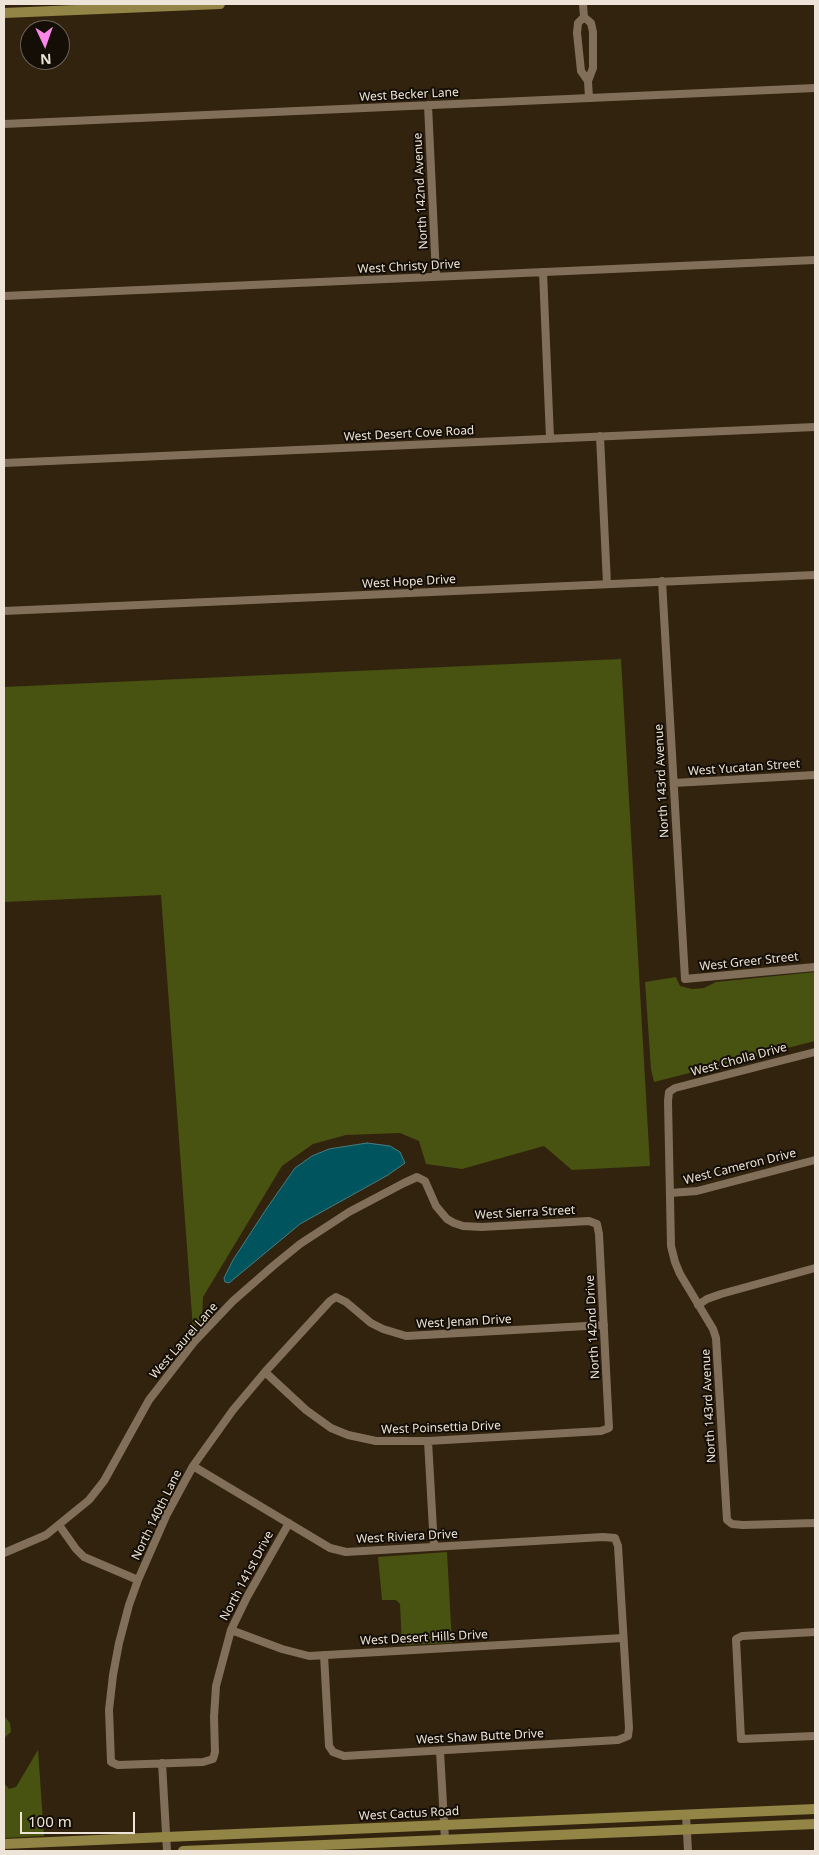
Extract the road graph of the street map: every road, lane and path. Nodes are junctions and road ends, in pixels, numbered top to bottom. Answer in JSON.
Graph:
{"nodes":[{"id":1,"x":220,"y":4,"type":"edge"},
{"id":2,"x":583,"y":4,"type":"edge"},
{"id":3,"x":4,"y":13,"type":"edge"},
{"id":4,"x":584,"y":17,"type":"junction"},
{"id":5,"x":588,"y":81,"type":"junction"},
{"id":6,"x":815,"y":88,"type":"edge"},
{"id":7,"x":589,"y":98,"type":"junction"},
{"id":8,"x":428,"y":105,"type":"junction"},
{"id":9,"x":4,"y":124,"type":"edge"},
{"id":10,"x":815,"y":260,"type":"edge"},
{"id":11,"x":543,"y":272,"type":"junction"},
{"id":12,"x":436,"y":276,"type":"junction"},
{"id":13,"x":4,"y":296,"type":"edge"},
{"id":14,"x":815,"y":426,"type":"edge"},
{"id":15,"x":600,"y":436,"type":"junction"},
{"id":16,"x":550,"y":438,"type":"junction"},
{"id":17,"x":4,"y":463,"type":"edge"},
{"id":18,"x":815,"y":574,"type":"edge"},
{"id":19,"x":662,"y":581,"type":"junction"},
{"id":20,"x":607,"y":584,"type":"junction"},
{"id":21,"x":4,"y":611,"type":"edge"},
{"id":22,"x":815,"y":775,"type":"edge"},
{"id":23,"x":674,"y":783,"type":"junction"},
{"id":24,"x":815,"y":967,"type":"edge"},
{"id":25,"x":685,"y":979,"type":"joint"},
{"id":26,"x":815,"y":1052,"type":"edge"},
{"id":27,"x":669,"y":1092,"type":"joint"},
{"id":28,"x":815,"y":1160,"type":"edge"},
{"id":29,"x":417,"y":1177,"type":"joint"},
{"id":30,"x":670,"y":1194,"type":"junction"},
{"id":31,"x":597,"y":1224,"type":"joint"},
{"id":32,"x":815,"y":1269,"type":"edge"},
{"id":33,"x":336,"y":1297,"type":"joint"},
{"id":34,"x":698,"y":1305,"type":"junction"},
{"id":35,"x":604,"y":1325,"type":"junction"},
{"id":36,"x":265,"y":1372,"type":"junction"},
{"id":37,"x":609,"y":1428,"type":"joint"},
{"id":38,"x":428,"y":1441,"type":"junction"},
{"id":39,"x":193,"y":1466,"type":"junction"},
{"id":40,"x":289,"y":1523,"type":"junction"},
{"id":41,"x":815,"y":1523,"type":"edge"},
{"id":42,"x":59,"y":1525,"type":"junction"},
{"id":43,"x":434,"y":1547,"type":"junction"},
{"id":44,"x":4,"y":1553,"type":"edge"},
{"id":45,"x":138,"y":1580,"type":"junction"},
{"id":46,"x":231,"y":1630,"type":"junction"},
{"id":47,"x":815,"y":1632,"type":"edge"},
{"id":48,"x":623,"y":1638,"type":"junction"},
{"id":49,"x":324,"y":1655,"type":"junction"},
{"id":50,"x":815,"y":1736,"type":"edge"},
{"id":51,"x":440,"y":1751,"type":"junction"},
{"id":52,"x":162,"y":1763,"type":"junction"},
{"id":53,"x":815,"y":1809,"type":"edge"},
{"id":54,"x":686,"y":1815,"type":"junction"},
{"id":55,"x":815,"y":1824,"type":"edge"},
{"id":56,"x":444,"y":1825,"type":"junction"},
{"id":57,"x":687,"y":1830,"type":"junction"},
{"id":58,"x":166,"y":1837,"type":"junction"},
{"id":59,"x":445,"y":1840,"type":"junction"},
{"id":60,"x":4,"y":1844,"type":"edge"},
{"id":61,"x":167,"y":1851,"type":"edge"},
{"id":62,"x":183,"y":1851,"type":"edge"},
{"id":63,"x":688,"y":1851,"type":"edge"}],
"edges":[{"from":1,"to":3,"type":"main road"},
{"from":2,"to":4,"type":"street"},
{"from":4,"to":5,"type":"street"},
{"from":4,"to":5,"type":"street"},
{"from":5,"to":7,"type":"street"},
{"from":6,"to":7,"type":"street","name":"West Becker Lane"},
{"from":7,"to":8,"type":"street","name":"West Becker Lane"},
{"from":8,"to":9,"type":"street","name":"West Becker Lane"},
{"from":8,"to":12,"type":"street","name":"North 142nd Avenue"},
{"from":10,"to":11,"type":"street","name":"West Christy Drive"},
{"from":11,"to":12,"type":"street","name":"West Christy Drive"},
{"from":11,"to":16,"type":"street"},
{"from":12,"to":13,"type":"street","name":"West Christy Drive"},
{"from":14,"to":15,"type":"street","name":"West Desert Cove Road"},
{"from":15,"to":16,"type":"street","name":"West Desert Cove Road"},
{"from":15,"to":20,"type":"street"},
{"from":16,"to":17,"type":"street","name":"West Desert Cove Road"},
{"from":18,"to":19,"type":"street","name":"West Hope Drive"},
{"from":19,"to":20,"type":"street","name":"West Hope Drive"},
{"from":19,"to":23,"type":"street","name":"North 143rd Avenue"},
{"from":20,"to":21,"type":"street","name":"West Hope Drive"},
{"from":22,"to":23,"type":"street","name":"West Yucatan Street"},
{"from":23,"to":25,"type":"street","name":"North 143rd Avenue"},
{"from":24,"to":25,"type":"street","name":"West Greer Street"},
{"from":26,"to":27,"type":"street","name":"West Cholla Drive"},
{"from":27,"to":30,"type":"street","name":"North 143rd Avenue"},
{"from":28,"to":30,"type":"street","name":"West Cameron Drive"},
{"from":29,"to":31,"type":"street","name":"West Sierra Street"},
{"from":29,"to":42,"type":"street","name":"West Laurel Lane"},
{"from":30,"to":34,"type":"street","name":"North 143rd Avenue"},
{"from":31,"to":35,"type":"street","name":"North 142nd Drive"},
{"from":32,"to":34,"type":"street"},
{"from":33,"to":35,"type":"street","name":"West Jenan Drive"},
{"from":33,"to":36,"type":"street","name":"North 140th Lane"},
{"from":34,"to":41,"type":"street","name":"North 143rd Avenue"},
{"from":35,"to":37,"type":"street","name":"North 142nd Drive"},
{"from":36,"to":38,"type":"street","name":"West Poinsettia Drive"},
{"from":36,"to":39,"type":"street","name":"North 140th Lane"},
{"from":37,"to":38,"type":"street","name":"West Poinsettia Drive"},
{"from":38,"to":43,"type":"street"},
{"from":39,"to":40,"type":"street","name":"West Riviera Drive"},
{"from":39,"to":45,"type":"street","name":"North 140th Lane"},
{"from":40,"to":43,"type":"street","name":"West Riviera Drive"},
{"from":40,"to":46,"type":"street","name":"North 141st Drive"},
{"from":42,"to":44,"type":"street","name":"West Laurel Lane"},
{"from":42,"to":45,"type":"street"},
{"from":43,"to":48,"type":"street","name":"West Riviera Drive"},
{"from":45,"to":52,"type":"street","name":"North 140th Lane"},
{"from":46,"to":49,"type":"street","name":"West Desert Hills Drive"},
{"from":46,"to":52,"type":"street","name":"North 141st Drive"},
{"from":47,"to":50,"type":"street"},
{"from":48,"to":49,"type":"street","name":"West Desert Hills Drive"},
{"from":48,"to":51,"type":"street","name":"West Shaw Butte Drive"},
{"from":49,"to":51,"type":"street","name":"West Shaw Butte Drive"},
{"from":51,"to":56,"type":"street"},
{"from":52,"to":58,"type":"street"},
{"from":53,"to":54,"type":"main road","name":"West Cactus Road"},
{"from":54,"to":56,"type":"main road","name":"West Cactus Road"},
{"from":54,"to":57,"type":"street"},
{"from":55,"to":57,"type":"main road"},
{"from":56,"to":58,"type":"main road","name":"West Cactus Road"},
{"from":56,"to":59,"type":"street"},
{"from":57,"to":59,"type":"main road"},
{"from":57,"to":63,"type":"street"},
{"from":58,"to":60,"type":"main road","name":"West Cactus Road"},
{"from":58,"to":61,"type":"street"},
{"from":59,"to":62,"type":"main road"}]}
